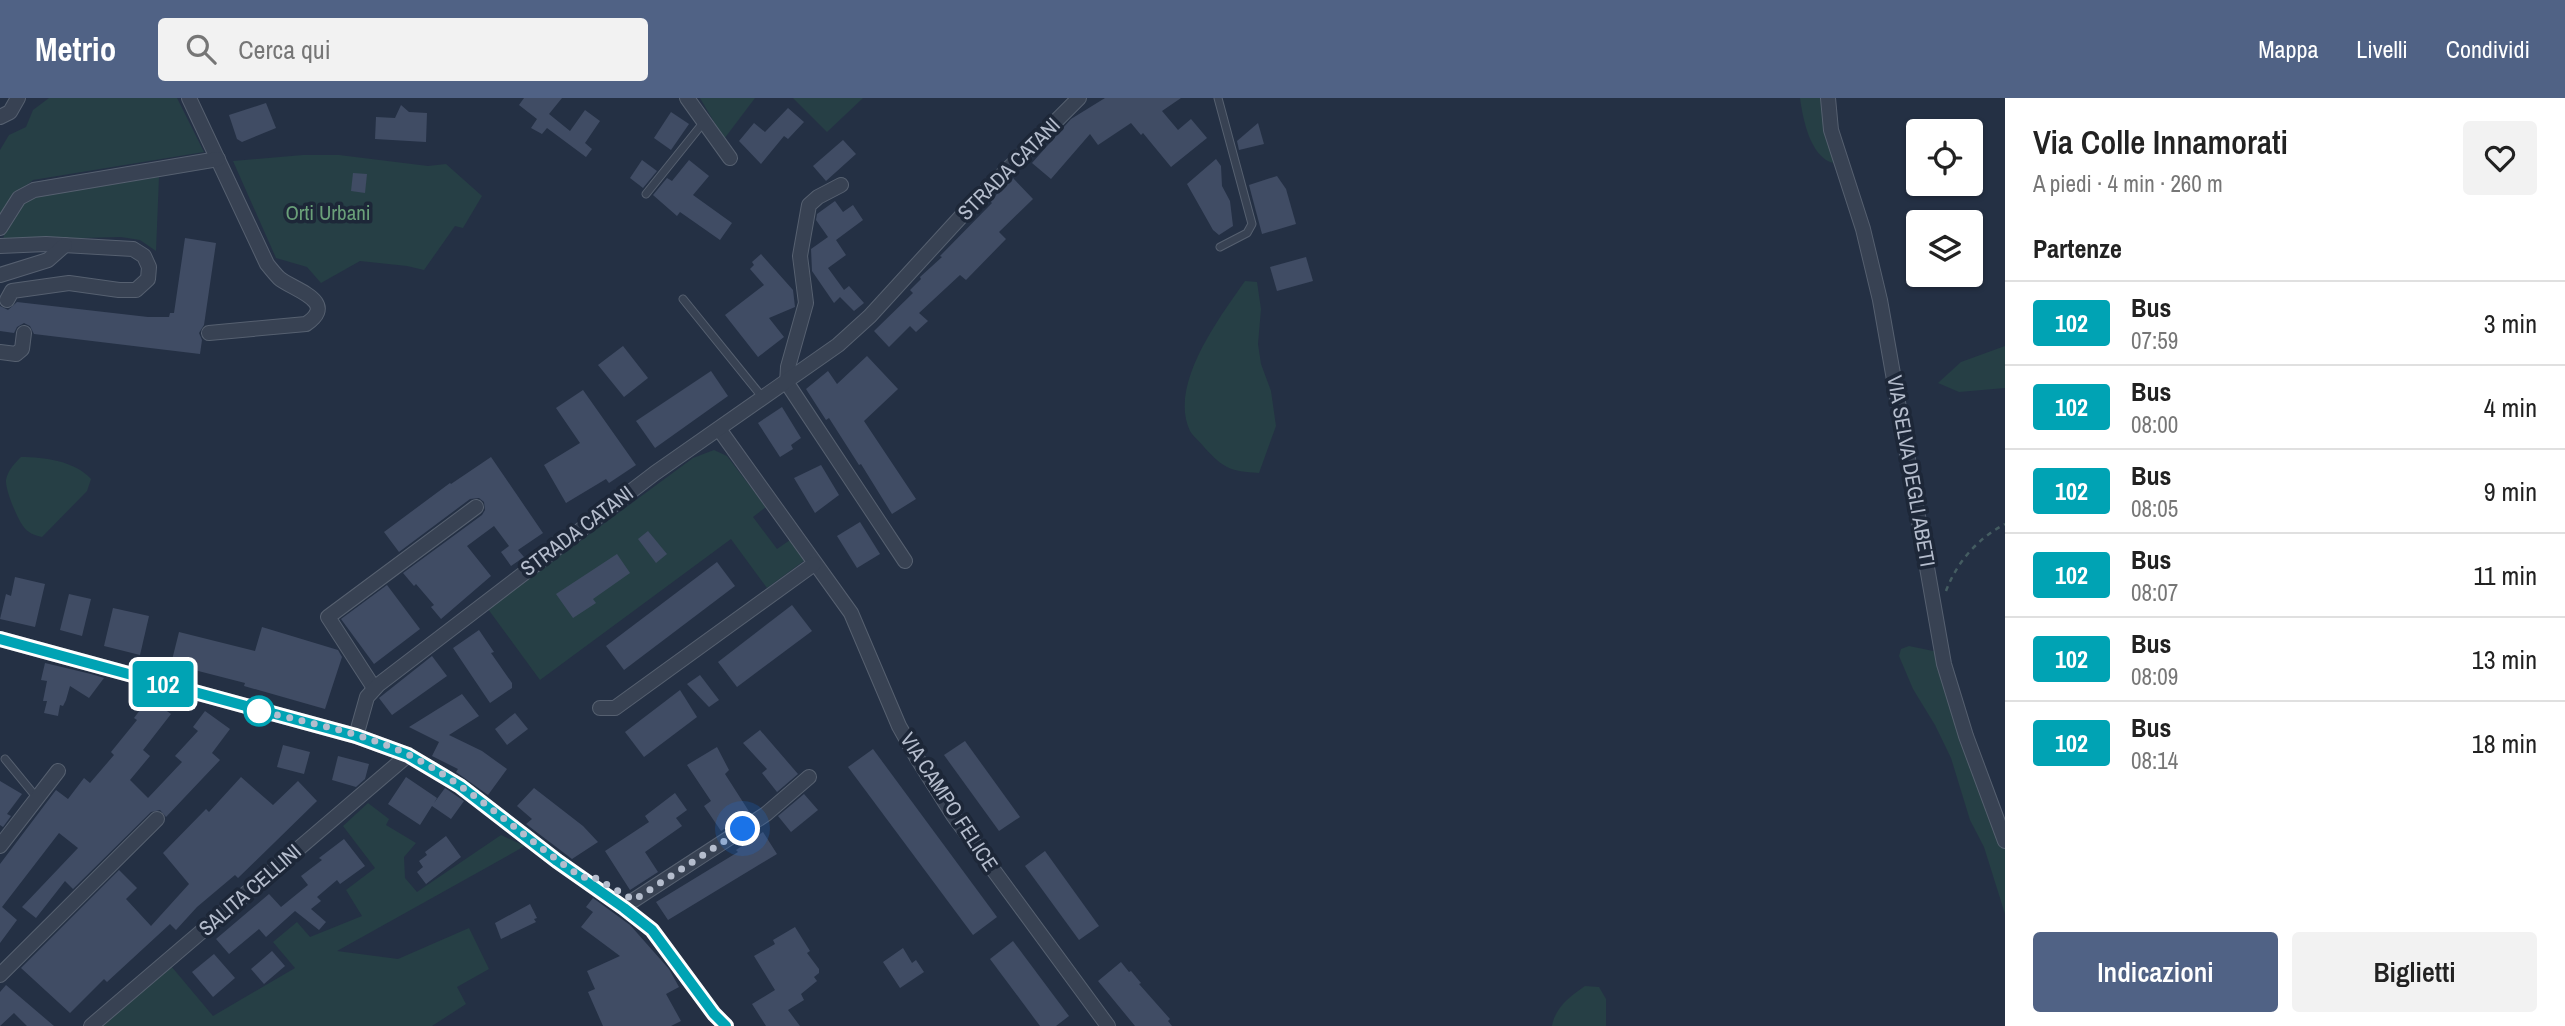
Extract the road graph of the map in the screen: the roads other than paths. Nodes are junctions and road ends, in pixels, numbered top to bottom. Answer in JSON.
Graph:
{"nodes":[{"id":1,"x":18,"y":98,"type":"edge"},
{"id":2,"x":189,"y":98,"type":"edge"},
{"id":3,"x":687,"y":98,"type":"edge"},
{"id":4,"x":1079,"y":98,"type":"edge"},
{"id":5,"x":1218,"y":98,"type":"edge"},
{"id":6,"x":1829,"y":98,"type":"edge"},
{"id":7,"x":0,"y":117,"type":"edge"},
{"id":8,"x":703,"y":123,"type":"junction"},
{"id":9,"x":730,"y":158,"type":"dead end"},
{"id":10,"x":218,"y":159,"type":"junction"},
{"id":11,"x":841,"y":185,"type":"dead end"},
{"id":12,"x":646,"y":194,"type":"dead end"},
{"id":13,"x":0,"y":228,"type":"edge"},
{"id":14,"x":65,"y":245,"type":"junction"},
{"id":15,"x":0,"y":246,"type":"edge"},
{"id":16,"x":1220,"y":247,"type":"dead end"},
{"id":17,"x":0,"y":275,"type":"edge"},
{"id":18,"x":683,"y":299,"type":"dead end"},
{"id":19,"x":7,"y":300,"type":"dead end"},
{"id":20,"x":24,"y":333,"type":"dead end"},
{"id":21,"x":209,"y":333,"type":"dead end"},
{"id":22,"x":0,"y":352,"type":"edge"},
{"id":23,"x":787,"y":383,"type":"junction"},
{"id":24,"x":763,"y":399,"type":"junction"},
{"id":25,"x":719,"y":429,"type":"junction"},
{"id":26,"x":476,"y":507,"type":"dead end"},
{"id":27,"x":905,"y":561,"type":"dead end"},
{"id":28,"x":814,"y":564,"type":"junction"},
{"id":29,"x":0,"y":639,"type":"edge"},
{"id":30,"x":374,"y":688,"type":"junction"},
{"id":31,"x":600,"y":708,"type":"dead end"},
{"id":32,"x":356,"y":736,"type":"junction"},
{"id":33,"x":408,"y":755,"type":"junction"},
{"id":34,"x":5,"y":759,"type":"dead end"},
{"id":35,"x":58,"y":771,"type":"dead end"},
{"id":36,"x":809,"y":777,"type":"dead end"},
{"id":37,"x":37,"y":798,"type":"junction"},
{"id":38,"x":157,"y":819,"type":"dead end"},
{"id":39,"x":1,"y":841,"type":"edge"},
{"id":40,"x":2005,"y":841,"type":"edge"},
{"id":41,"x":583,"y":878,"type":"junction"},
{"id":42,"x":634,"y":900,"type":"junction"},
{"id":43,"x":652,"y":930,"type":"junction"},
{"id":44,"x":0,"y":975,"type":"edge"},
{"id":45,"x":91,"y":1026,"type":"edge"},
{"id":46,"x":726,"y":1026,"type":"edge"},
{"id":47,"x":1108,"y":1026,"type":"edge"}],
"edges":[{"from":1,"to":7,"type":"street"},
{"from":2,"to":10,"type":"street"},
{"from":3,"to":8,"type":"street"},
{"from":4,"to":23,"type":"street","name":"STRADA CATANI"},
{"from":5,"to":16,"type":"lane"},
{"from":6,"to":40,"type":"street","name":"VIA SELVA DEGLI ABETI"},
{"from":8,"to":9,"type":"street"},
{"from":8,"to":12,"type":"lane"},
{"from":10,"to":13,"type":"street"},
{"from":10,"to":21,"type":"street"},
{"from":11,"to":23,"type":"street"},
{"from":14,"to":15,"type":"street"},
{"from":14,"to":17,"type":"street"},
{"from":14,"to":19,"type":"street"},
{"from":18,"to":24,"type":"lane"},
{"from":20,"to":22,"type":"street"},
{"from":23,"to":24,"type":"street","name":"STRADA CATANI"},
{"from":23,"to":27,"type":"street"},
{"from":24,"to":25,"type":"street","name":"STRADA CATANI"},
{"from":25,"to":28,"type":"street","name":"VIA CAMPO FELICE"},
{"from":25,"to":30,"type":"street","name":"STRADA CATANI"},
{"from":26,"to":30,"type":"street"},
{"from":28,"to":31,"type":"street"},
{"from":28,"to":47,"type":"street","name":"VIA CAMPO FELICE"},
{"from":29,"to":32,"type":"street"},
{"from":30,"to":32,"type":"street","name":"STRADA CATANI"},
{"from":32,"to":33,"type":"street"},
{"from":33,"to":41,"type":"street"},
{"from":33,"to":45,"type":"street","name":"SALITA CELLINI"},
{"from":34,"to":37,"type":"lane"},
{"from":35,"to":37,"type":"street"},
{"from":36,"to":42,"type":"street"},
{"from":37,"to":39,"type":"street"},
{"from":38,"to":44,"type":"street"},
{"from":41,"to":42,"type":"street"},
{"from":41,"to":43,"type":"street"},
{"from":42,"to":43,"type":"street"},
{"from":43,"to":46,"type":"street"}]}
